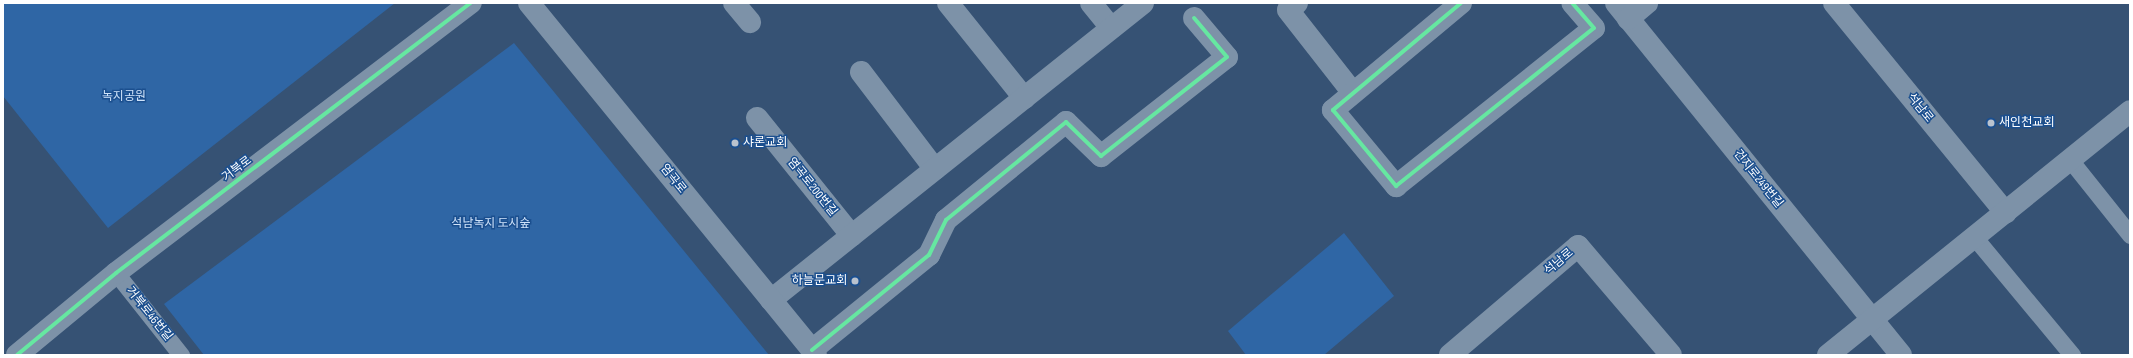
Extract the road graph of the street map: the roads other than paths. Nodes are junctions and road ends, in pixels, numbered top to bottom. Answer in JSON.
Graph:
{"nodes":[{"id":1,"x":472,"y":3,"type":"edge"},
{"id":2,"x":529,"y":3,"type":"edge"},
{"id":3,"x":734,"y":3,"type":"edge"},
{"id":4,"x":948,"y":3,"type":"edge"},
{"id":5,"x":1091,"y":3,"type":"edge"},
{"id":6,"x":1143,"y":3,"type":"edge"},
{"id":7,"x":1297,"y":3,"type":"edge"},
{"id":8,"x":1461,"y":3,"type":"edge"},
{"id":9,"x":1572,"y":3,"type":"edge"},
{"id":10,"x":1648,"y":3,"type":"edge"},
{"id":11,"x":1834,"y":3,"type":"edge"},
{"id":12,"x":1622,"y":11,"type":"edge"},
{"id":13,"x":1194,"y":18,"type":"dead end"},
{"id":14,"x":750,"y":22,"type":"dead end"},
{"id":15,"x":1111,"y":28,"type":"junction"},
{"id":16,"x":861,"y":72,"type":"dead end"},
{"id":17,"x":1353,"y":93,"type":"junction"},
{"id":18,"x":1024,"y":98,"type":"junction"},
{"id":19,"x":2130,"y":111,"type":"edge"},
{"id":20,"x":757,"y":118,"type":"dead end"},
{"id":21,"x":2071,"y":161,"type":"junction"},
{"id":22,"x":935,"y":169,"type":"junction"},
{"id":23,"x":2006,"y":213,"type":"junction"},
{"id":24,"x":2130,"y":235,"type":"edge"},
{"id":25,"x":852,"y":236,"type":"junction"},
{"id":26,"x":1975,"y":238,"type":"junction"},
{"id":27,"x":116,"y":273,"type":"junction"},
{"id":28,"x":771,"y":300,"type":"junction"},
{"id":29,"x":1873,"y":320,"type":"junction"},
{"id":30,"x":814,"y":352,"type":"edge"},
{"id":31,"x":17,"y":355,"type":"edge"},
{"id":32,"x":181,"y":355,"type":"edge"},
{"id":33,"x":1450,"y":355,"type":"edge"},
{"id":34,"x":1671,"y":355,"type":"edge"},
{"id":35,"x":1828,"y":355,"type":"edge"},
{"id":36,"x":1901,"y":355,"type":"edge"},
{"id":37,"x":2072,"y":355,"type":"edge"}],
"edges":[{"from":1,"to":27,"type":"street","name":"거북로"},
{"from":2,"to":28,"type":"street","name":"염곡로"},
{"from":3,"to":14,"type":"street"},
{"from":4,"to":18,"type":"street"},
{"from":5,"to":15,"type":"street"},
{"from":6,"to":15,"type":"street"},
{"from":7,"to":17,"type":"street"},
{"from":8,"to":17,"type":"street"},
{"from":9,"to":17,"type":"street"},
{"from":10,"to":12,"type":"street"},
{"from":11,"to":23,"type":"street","name":"석남로"},
{"from":12,"to":29,"type":"street","name":"건지로249번길"},
{"from":13,"to":30,"type":"street"},
{"from":15,"to":18,"type":"street"},
{"from":16,"to":22,"type":"street"},
{"from":18,"to":22,"type":"street"},
{"from":19,"to":21,"type":"street"},
{"from":20,"to":25,"type":"street","name":"염곡로200번길"},
{"from":21,"to":23,"type":"street"},
{"from":21,"to":24,"type":"lane"},
{"from":22,"to":25,"type":"street"},
{"from":23,"to":26,"type":"street"},
{"from":25,"to":28,"type":"street"},
{"from":26,"to":29,"type":"street"},
{"from":26,"to":37,"type":"lane"},
{"from":27,"to":31,"type":"street","name":"거북로"},
{"from":27,"to":32,"type":"lane","name":"거북로46번길"},
{"from":28,"to":30,"type":"street","name":"염곡로"},
{"from":29,"to":35,"type":"street"},
{"from":29,"to":36,"type":"street","name":"건지로249번길"},
{"from":33,"to":34,"type":"street","name":"석남로"}]}
